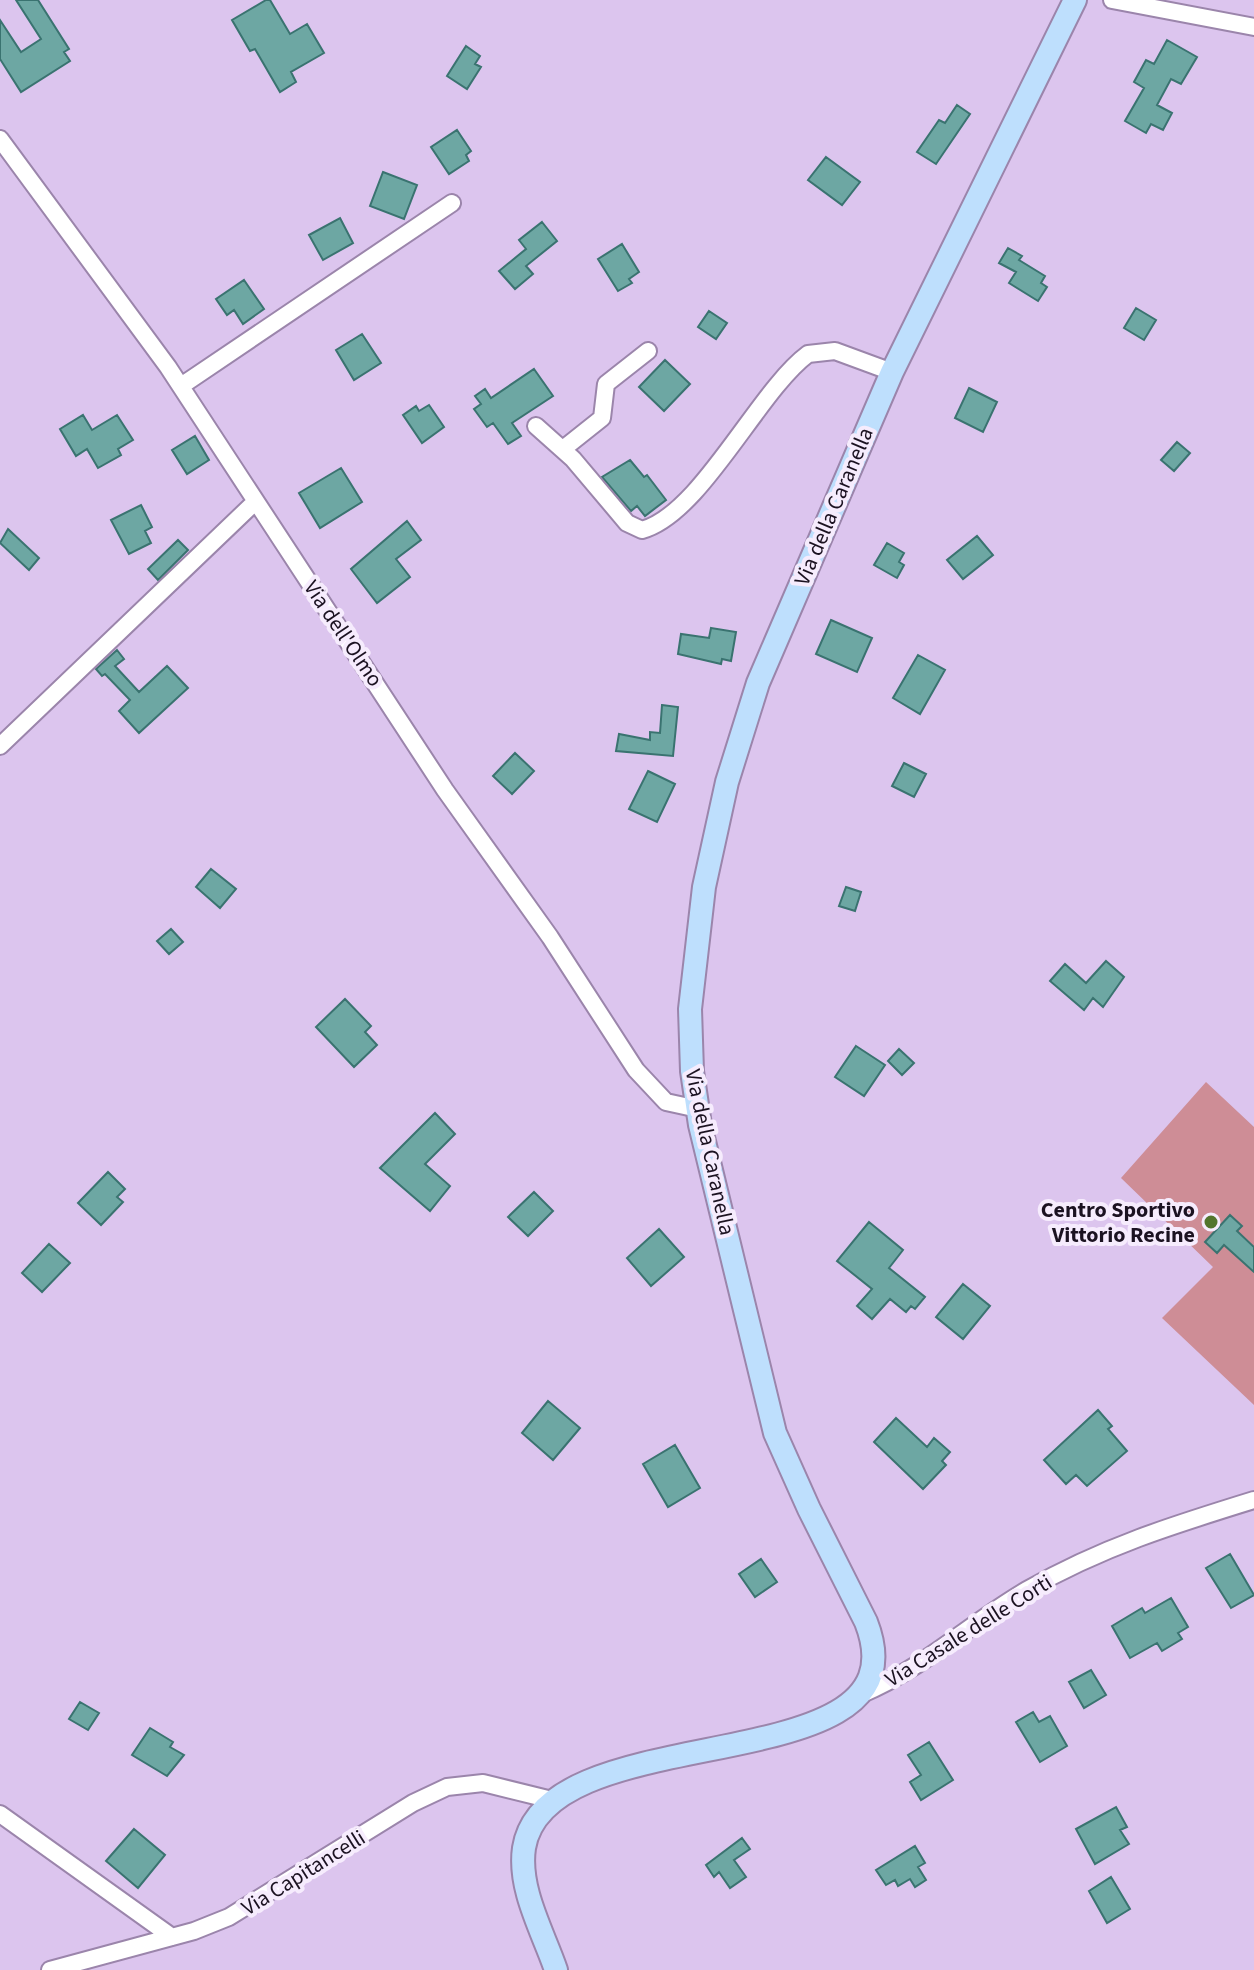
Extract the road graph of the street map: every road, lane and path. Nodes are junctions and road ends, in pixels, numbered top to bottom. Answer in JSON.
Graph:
{"nodes":[{"id":1,"x":1075,"y":0,"type":"edge"},
{"id":2,"x":1112,"y":0,"type":"edge"},
{"id":3,"x":1254,"y":27,"type":"edge"},
{"id":4,"x":0,"y":139,"type":"edge"},
{"id":5,"x":452,"y":203,"type":"dead end"},
{"id":6,"x":648,"y":351,"type":"dead end"},
{"id":7,"x":892,"y":372,"type":"junction"},
{"id":8,"x":181,"y":386,"type":"junction"},
{"id":9,"x":536,"y":426,"type":"dead end"},
{"id":10,"x":563,"y":449,"type":"junction"},
{"id":11,"x":255,"y":502,"type":"junction"},
{"id":12,"x":0,"y":746,"type":"edge"},
{"id":13,"x":698,"y":1109,"type":"junction"},
{"id":14,"x":1254,"y":1500,"type":"edge"},
{"id":15,"x":862,"y":1694,"type":"junction"},
{"id":16,"x":552,"y":1800,"type":"junction"},
{"id":17,"x":0,"y":1814,"type":"edge"},
{"id":18,"x":172,"y":1937,"type":"junction"},
{"id":19,"x":50,"y":1970,"type":"edge"},
{"id":20,"x":556,"y":1970,"type":"edge"}],
"edges":[{"from":1,"to":7,"type":"main road","name":"Via della Caranella"},
{"from":2,"to":3,"type":"street"},
{"from":4,"to":8,"type":"street","name":"Via dell'Olmo"},
{"from":5,"to":8,"type":"street"},
{"from":6,"to":10,"type":"street"},
{"from":7,"to":10,"type":"street"},
{"from":7,"to":13,"type":"main road","name":"Via della Caranella"},
{"from":8,"to":11,"type":"street","name":"Via dell'Olmo"},
{"from":9,"to":10,"type":"street"},
{"from":11,"to":12,"type":"street"},
{"from":11,"to":13,"type":"street","name":"Via dell'Olmo"},
{"from":13,"to":15,"type":"main road","name":"Via della Caranella"},
{"from":14,"to":15,"type":"street","name":"Via Casale delle Corti"},
{"from":15,"to":16,"type":"main road"},
{"from":16,"to":18,"type":"street","name":"Via Capitancelli"},
{"from":16,"to":20,"type":"main road"},
{"from":17,"to":18,"type":"street"},
{"from":18,"to":19,"type":"street","name":"Via Capitancelli"}]}
